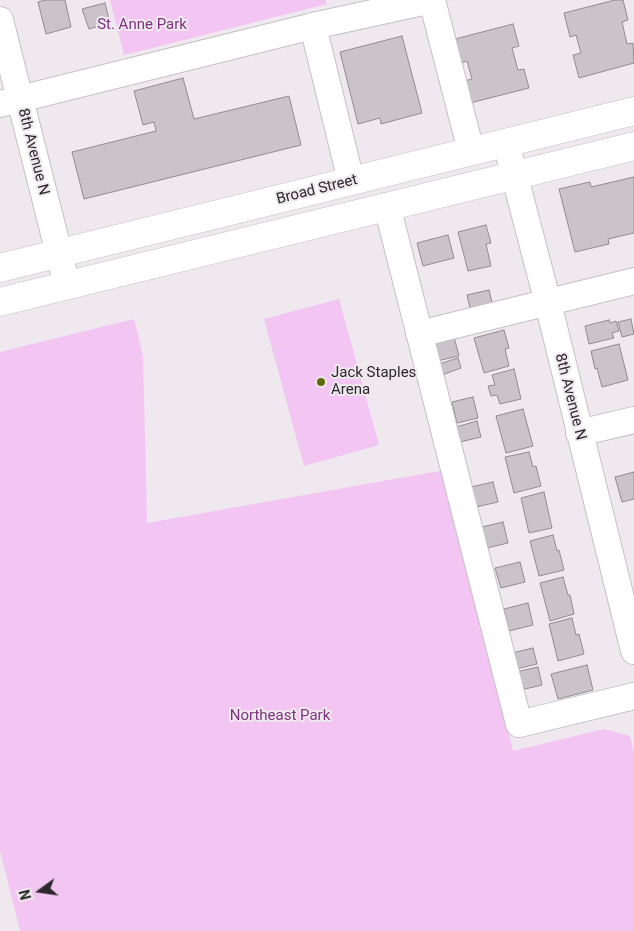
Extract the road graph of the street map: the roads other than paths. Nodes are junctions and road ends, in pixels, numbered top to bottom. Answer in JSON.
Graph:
{"nodes":[{"id":1,"x":432,"y":0,"type":"edge"},
{"id":2,"x":0,"y":20,"type":"edge"},
{"id":3,"x":313,"y":26,"type":"junction"},
{"id":4,"x":10,"y":101,"type":"edge"},
{"id":5,"x":634,"y":111,"type":"edge"},
{"id":6,"x":506,"y":143,"type":"junction"},
{"id":7,"x":634,"y":146,"type":"edge"},
{"id":8,"x":471,"y":151,"type":"junction"},
{"id":9,"x":514,"y":175,"type":"junction"},
{"id":10,"x":351,"y":181,"type":"junction"},
{"id":11,"x":387,"y":206,"type":"junction"},
{"id":12,"x":59,"y":254,"type":"junction"},
{"id":13,"x":0,"y":268,"type":"edge"},
{"id":14,"x":634,"y":281,"type":"edge"},
{"id":15,"x":67,"y":285,"type":"junction"},
{"id":16,"x":0,"y":302,"type":"edge"},
{"id":17,"x":548,"y":303,"type":"junction"},
{"id":18,"x":420,"y":334,"type":"junction"},
{"id":19,"x":634,"y":420,"type":"edge"},
{"id":20,"x":579,"y":433,"type":"junction"},
{"id":21,"x":624,"y":572,"type":"edge"},
{"id":22,"x":634,"y":651,"type":"edge"},
{"id":23,"x":634,"y":696,"type":"edge"}],
"edges":[{"from":1,"to":3,"type":"street"},
{"from":1,"to":8,"type":"street"},
{"from":2,"to":4,"type":"street","name":"8th Avenue N"},
{"from":3,"to":4,"type":"street"},
{"from":3,"to":10,"type":"street"},
{"from":4,"to":12,"type":"street","name":"8th Avenue N"},
{"from":5,"to":6,"type":"main road","name":"Broad Street"},
{"from":6,"to":8,"type":"main road","name":"Broad Street"},
{"from":6,"to":9,"type":"street","name":"8th Avenue N"},
{"from":7,"to":9,"type":"main road"},
{"from":8,"to":10,"type":"main road","name":"Broad Street"},
{"from":9,"to":11,"type":"main road"},
{"from":9,"to":17,"type":"street","name":"8th Avenue N"},
{"from":10,"to":12,"type":"main road","name":"Broad Street"},
{"from":11,"to":15,"type":"main road"},
{"from":11,"to":18,"type":"street"},
{"from":12,"to":13,"type":"main road","name":"Broad Street"},
{"from":12,"to":15,"type":"street","name":"8th Avenue N"},
{"from":14,"to":17,"type":"street"},
{"from":15,"to":16,"type":"main road"},
{"from":17,"to":18,"type":"street"},
{"from":17,"to":20,"type":"street","name":"8th Avenue N"},
{"from":18,"to":23,"type":"street"},
{"from":19,"to":20,"type":"street"},
{"from":20,"to":21,"type":"street","name":"8th Avenue N"},
{"from":21,"to":22,"type":"street","name":"8th Avenue N"}]}
